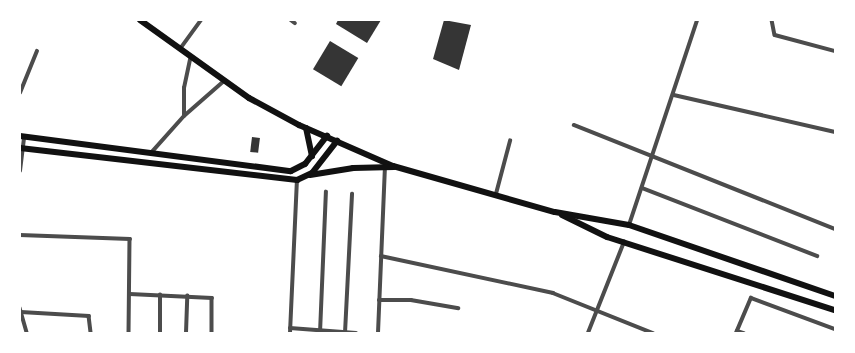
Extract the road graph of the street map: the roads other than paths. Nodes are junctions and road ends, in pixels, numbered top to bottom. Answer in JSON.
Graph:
{"nodes":[{"id":1,"x":140,"y":20,"type":"edge"},
{"id":2,"x":201,"y":20,"type":"edge"},
{"id":3,"x":291,"y":20,"type":"edge"},
{"id":4,"x":697,"y":20,"type":"edge"},
{"id":5,"x":772,"y":20,"type":"edge"},
{"id":6,"x":295,"y":23,"type":"dead end"},
{"id":7,"x":180,"y":50,"type":"junction"},
{"id":8,"x":37,"y":51,"type":"dead end"},
{"id":9,"x":835,"y":52,"type":"edge"},
{"id":10,"x":190,"y":59,"type":"junction"},
{"id":11,"x":224,"y":82,"type":"junction"},
{"id":12,"x":20,"y":92,"type":"edge"},
{"id":13,"x":674,"y":95,"type":"junction"},
{"id":14,"x":184,"y":116,"type":"junction"},
{"id":15,"x":574,"y":125,"type":"dead end"},
{"id":16,"x":306,"y":128,"type":"junction"},
{"id":17,"x":835,"y":132,"type":"edge"},
{"id":18,"x":327,"y":136,"type":"junction"},
{"id":19,"x":22,"y":137,"type":"edge"},
{"id":20,"x":510,"y":140,"type":"dead end"},
{"id":21,"x":337,"y":141,"type":"junction"},
{"id":22,"x":21,"y":149,"type":"edge"},
{"id":23,"x":150,"y":153,"type":"junction"},
{"id":24,"x":653,"y":155,"type":"junction"},
{"id":25,"x":312,"y":156,"type":"junction"},
{"id":26,"x":385,"y":168,"type":"junction"},
{"id":27,"x":399,"y":168,"type":"junction"},
{"id":28,"x":20,"y":171,"type":"edge"},
{"id":29,"x":308,"y":176,"type":"junction"},
{"id":30,"x":297,"y":180,"type":"junction"},
{"id":31,"x":642,"y":188,"type":"junction"},
{"id":32,"x":326,"y":192,"type":"dead end"},
{"id":33,"x":352,"y":194,"type":"dead end"},
{"id":34,"x":496,"y":194,"type":"junction"},
{"id":35,"x":555,"y":212,"type":"junction"},
{"id":36,"x":629,"y":225,"type":"junction"},
{"id":37,"x":835,"y":229,"type":"edge"},
{"id":38,"x":20,"y":235,"type":"edge"},
{"id":39,"x":624,"y":242,"type":"junction"},
{"id":40,"x":381,"y":256,"type":"junction"},
{"id":41,"x":817,"y":256,"type":"dead end"},
{"id":42,"x":130,"y":294,"type":"junction"},
{"id":43,"x":160,"y":295,"type":"junction"},
{"id":44,"x":187,"y":296,"type":"junction"},
{"id":45,"x":835,"y":296,"type":"edge"},
{"id":46,"x":379,"y":300,"type":"junction"},
{"id":47,"x":458,"y":308,"type":"dead end"},
{"id":48,"x":596,"y":308,"type":"junction"},
{"id":49,"x":21,"y":310,"type":"edge"},
{"id":50,"x":835,"y":310,"type":"edge"},
{"id":51,"x":290,"y":328,"type":"junction"},
{"id":52,"x":835,"y":329,"type":"edge"},
{"id":53,"x":320,"y":331,"type":"edge"},
{"id":54,"x":345,"y":332,"type":"edge"},
{"id":55,"x":737,"y":332,"type":"edge"},
{"id":56,"x":27,"y":333,"type":"edge"},
{"id":57,"x":91,"y":333,"type":"edge"},
{"id":58,"x":129,"y":333,"type":"edge"},
{"id":59,"x":160,"y":333,"type":"edge"},
{"id":60,"x":186,"y":333,"type":"edge"},
{"id":61,"x":212,"y":333,"type":"edge"},
{"id":62,"x":290,"y":333,"type":"edge"},
{"id":63,"x":356,"y":333,"type":"edge"},
{"id":64,"x":378,"y":333,"type":"edge"},
{"id":65,"x":588,"y":333,"type":"edge"},
{"id":66,"x":653,"y":333,"type":"edge"},
{"id":67,"x":744,"y":333,"type":"edge"}],
"edges":[{"from":1,"to":7,"type":"main road"},
{"from":2,"to":7,"type":"street"},
{"from":3,"to":6,"type":"street"},
{"from":4,"to":13,"type":"street"},
{"from":5,"to":9,"type":"street"},
{"from":7,"to":10,"type":"main road"},
{"from":8,"to":12,"type":"street"},
{"from":10,"to":11,"type":"main road"},
{"from":10,"to":14,"type":"street"},
{"from":11,"to":14,"type":"street"},
{"from":11,"to":16,"type":"main road"},
{"from":13,"to":17,"type":"street"},
{"from":13,"to":24,"type":"street"},
{"from":14,"to":23,"type":"street"},
{"from":15,"to":24,"type":"street"},
{"from":16,"to":18,"type":"main road"},
{"from":16,"to":25,"type":"main road"},
{"from":18,"to":21,"type":"main road"},
{"from":18,"to":25,"type":"main road"},
{"from":19,"to":22,"type":"street"},
{"from":19,"to":23,"type":"main road"},
{"from":20,"to":34,"type":"street"},
{"from":21,"to":27,"type":"main road"},
{"from":21,"to":29,"type":"main road"},
{"from":22,"to":28,"type":"street"},
{"from":22,"to":30,"type":"main road"},
{"from":23,"to":25,"type":"main road"},
{"from":24,"to":31,"type":"street"},
{"from":24,"to":37,"type":"street"},
{"from":26,"to":27,"type":"main road"},
{"from":26,"to":29,"type":"main road"},
{"from":26,"to":40,"type":"street"},
{"from":27,"to":34,"type":"main road"},
{"from":29,"to":30,"type":"main road"},
{"from":30,"to":51,"type":"street"},
{"from":31,"to":36,"type":"street"},
{"from":31,"to":41,"type":"street"},
{"from":32,"to":53,"type":"street"},
{"from":33,"to":54,"type":"street"},
{"from":34,"to":35,"type":"main road"},
{"from":35,"to":36,"type":"main road"},
{"from":35,"to":39,"type":"main road"},
{"from":36,"to":45,"type":"main road"},
{"from":38,"to":42,"type":"street"},
{"from":39,"to":48,"type":"street"},
{"from":39,"to":50,"type":"main road"},
{"from":40,"to":46,"type":"street"},
{"from":40,"to":48,"type":"street"},
{"from":42,"to":43,"type":"street"},
{"from":42,"to":58,"type":"street"},
{"from":43,"to":44,"type":"street"},
{"from":43,"to":59,"type":"street"},
{"from":44,"to":60,"type":"street"},
{"from":44,"to":61,"type":"street"},
{"from":46,"to":47,"type":"street"},
{"from":46,"to":64,"type":"street"},
{"from":48,"to":65,"type":"street"},
{"from":48,"to":66,"type":"street"},
{"from":49,"to":56,"type":"street"},
{"from":49,"to":57,"type":"street"},
{"from":51,"to":53,"type":"street"},
{"from":51,"to":62,"type":"street"},
{"from":52,"to":55,"type":"street"},
{"from":53,"to":54,"type":"street"},
{"from":54,"to":63,"type":"street"},
{"from":55,"to":67,"type":"street"}]}
